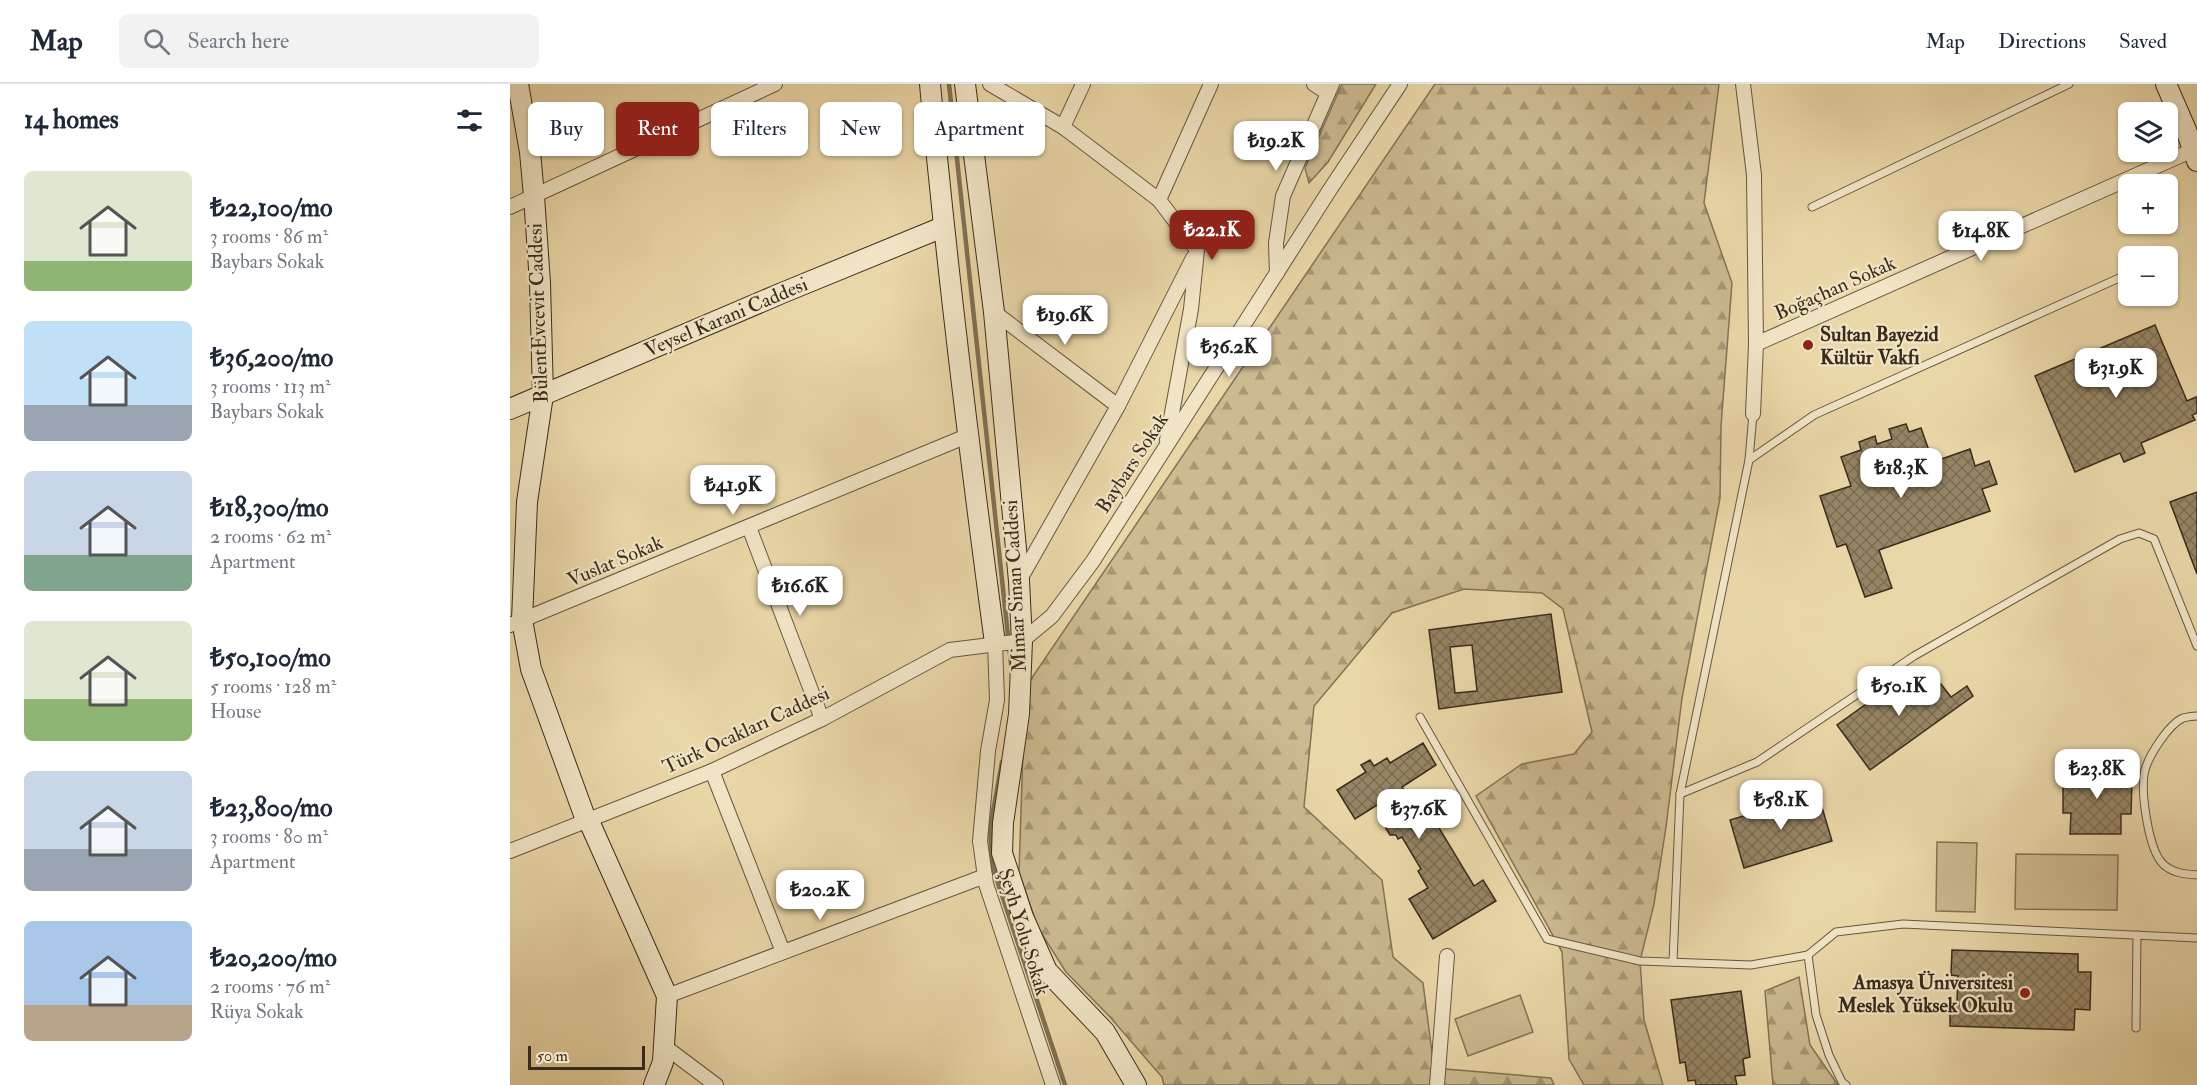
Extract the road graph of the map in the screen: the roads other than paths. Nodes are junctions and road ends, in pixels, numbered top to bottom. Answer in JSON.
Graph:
{"nodes":[{"id":1,"x":518,"y":84,"type":"edge"},
{"id":2,"x":775,"y":84,"type":"edge"},
{"id":3,"x":930,"y":84,"type":"edge"},
{"id":4,"x":965,"y":84,"type":"edge"},
{"id":5,"x":990,"y":84,"type":"edge"},
{"id":6,"x":1083,"y":84,"type":"edge"},
{"id":7,"x":1211,"y":84,"type":"edge"},
{"id":8,"x":1314,"y":84,"type":"edge"},
{"id":9,"x":1400,"y":84,"type":"edge"},
{"id":10,"x":1743,"y":84,"type":"edge"},
{"id":11,"x":2069,"y":84,"type":"edge"},
{"id":12,"x":2166,"y":84,"type":"edge"},
{"id":13,"x":1330,"y":88,"type":"edge"},
{"id":14,"x":1063,"y":127,"type":"junction"},
{"id":15,"x":2195,"y":156,"type":"edge"},
{"id":16,"x":534,"y":196,"type":"junction"},
{"id":17,"x":1159,"y":200,"type":"junction"},
{"id":18,"x":510,"y":207,"type":"edge"},
{"id":19,"x":1812,"y":207,"type":"dead end"},
{"id":20,"x":943,"y":227,"type":"junction"},
{"id":21,"x":1197,"y":250,"type":"junction"},
{"id":22,"x":1277,"y":273,"type":"junction"},
{"id":23,"x":2118,"y":278,"type":"edge"},
{"id":24,"x":994,"y":312,"type":"junction"},
{"id":25,"x":1756,"y":344,"type":"junction"},
{"id":26,"x":543,"y":395,"type":"junction"},
{"id":27,"x":1118,"y":406,"type":"junction"},
{"id":28,"x":510,"y":409,"type":"edge"},
{"id":29,"x":1753,"y":414,"type":"joint"},
{"id":30,"x":967,"y":436,"type":"junction"},
{"id":31,"x":1165,"y":448,"type":"junction"},
{"id":32,"x":1749,"y":460,"type":"junction"},
{"id":33,"x":749,"y":526,"type":"junction"},
{"id":34,"x":1019,"y":581,"type":"junction"},
{"id":35,"x":516,"y":623,"type":"edge"},
{"id":36,"x":1022,"y":641,"type":"junction"},
{"id":37,"x":995,"y":643,"type":"junction"},
{"id":38,"x":2197,"y":646,"type":"edge"},
{"id":39,"x":2197,"y":716,"type":"edge"},
{"id":40,"x":1420,"y":717,"type":"dead end"},
{"id":41,"x":822,"y":719,"type":"junction"},
{"id":42,"x":712,"y":771,"type":"junction"},
{"id":43,"x":1680,"y":794,"type":"junction"},
{"id":44,"x":587,"y":820,"type":"junction"},
{"id":45,"x":510,"y":851,"type":"edge"},
{"id":46,"x":2197,"y":875,"type":"edge"},
{"id":47,"x":984,"y":876,"type":"junction"},
{"id":48,"x":2137,"y":934,"type":"junction"},
{"id":49,"x":2197,"y":938,"type":"edge"},
{"id":50,"x":783,"y":952,"type":"junction"},
{"id":51,"x":1808,"y":955,"type":"junction"},
{"id":52,"x":1447,"y":956,"type":"dead end"},
{"id":53,"x":1673,"y":962,"type":"junction"},
{"id":54,"x":667,"y":996,"type":"junction"},
{"id":55,"x":2136,"y":1028,"type":"dead end"},
{"id":56,"x":664,"y":1046,"type":"junction"},
{"id":57,"x":654,"y":1085,"type":"edge"},
{"id":58,"x":716,"y":1085,"type":"edge"},
{"id":59,"x":1053,"y":1085,"type":"edge"},
{"id":60,"x":1136,"y":1085,"type":"edge"},
{"id":61,"x":1437,"y":1085,"type":"edge"},
{"id":62,"x":1846,"y":1085,"type":"edge"}],
"edges":[{"from":1,"to":16,"type":"street","name":"BülentEvcevit Caddesi"},
{"from":2,"to":16,"type":"street"},
{"from":3,"to":20,"type":"street","name":"Mimar Sinan Caddesi"},
{"from":4,"to":24,"type":"street","name":"Mimar Sinan Caddesi"},
{"from":5,"to":14,"type":"street"},
{"from":6,"to":14,"type":"street"},
{"from":7,"to":17,"type":"street"},
{"from":8,"to":13,"type":"street"},
{"from":9,"to":22,"type":"street","name":"Baybars Sokak"},
{"from":10,"to":25,"type":"street"},
{"from":11,"to":19,"type":"lane"},
{"from":12,"to":15,"type":"street"},
{"from":13,"to":22,"type":"street"},
{"from":14,"to":17,"type":"street"},
{"from":15,"to":25,"type":"street","name":"Boğaçhan Sokak"},
{"from":16,"to":18,"type":"street"},
{"from":16,"to":26,"type":"street","name":"BülentEvcevit Caddesi"},
{"from":17,"to":21,"type":"street"},
{"from":20,"to":26,"type":"street","name":"Veysel Karani Caddesi"},
{"from":20,"to":30,"type":"street","name":"Mimar Sinan Caddesi"},
{"from":21,"to":27,"type":"street"},
{"from":21,"to":31,"type":"street"},
{"from":22,"to":31,"type":"street","name":"Baybars Sokak"},
{"from":23,"to":32,"type":"lane"},
{"from":24,"to":27,"type":"street"},
{"from":24,"to":34,"type":"street","name":"Mimar Sinan Caddesi"},
{"from":25,"to":29,"type":"street"},
{"from":26,"to":28,"type":"street","name":"Veysel Karani Caddesi"},
{"from":26,"to":35,"type":"street","name":"BülentEvcevit Caddesi"},
{"from":27,"to":34,"type":"street"},
{"from":29,"to":32,"type":"lane"},
{"from":30,"to":33,"type":"street","name":"Vuslat Sokak"},
{"from":30,"to":37,"type":"street","name":"Mimar Sinan Caddesi"},
{"from":31,"to":36,"type":"street","name":"Baybars Sokak"},
{"from":32,"to":43,"type":"lane"},
{"from":33,"to":35,"type":"street","name":"Vuslat Sokak"},
{"from":33,"to":41,"type":"street"},
{"from":34,"to":36,"type":"street","name":"Mimar Sinan Caddesi"},
{"from":35,"to":44,"type":"street","name":"BülentEvcevit Caddesi"},
{"from":36,"to":37,"type":"street","name":"Türk Ocakları Caddesi"},
{"from":36,"to":60,"type":"street","name":"Mimar Sinan Caddesi"},
{"from":37,"to":41,"type":"street","name":"Türk Ocakları Caddesi"},
{"from":37,"to":47,"type":"street","name":"Şeyh Yolu Sokak"},
{"from":38,"to":43,"type":"lane"},
{"from":39,"to":46,"type":"lane"},
{"from":40,"to":53,"type":"lane"},
{"from":41,"to":42,"type":"street","name":"Türk Ocakları Caddesi"},
{"from":42,"to":44,"type":"street","name":"Türk Ocakları Caddesi"},
{"from":42,"to":50,"type":"street"},
{"from":43,"to":53,"type":"lane"},
{"from":44,"to":45,"type":"street","name":"Türk Ocakları Caddesi"},
{"from":44,"to":54,"type":"street","name":"BülentEvcevit Caddesi"},
{"from":47,"to":50,"type":"street"},
{"from":47,"to":59,"type":"street","name":"Şeyh Yolu Sokak"},
{"from":48,"to":49,"type":"lane"},
{"from":48,"to":51,"type":"lane"},
{"from":48,"to":55,"type":"lane"},
{"from":50,"to":54,"type":"street"},
{"from":51,"to":53,"type":"lane"},
{"from":51,"to":62,"type":"lane"},
{"from":52,"to":61,"type":"street"},
{"from":54,"to":56,"type":"street","name":"BülentEvcevit Caddesi"},
{"from":56,"to":57,"type":"street","name":"BülentEvcevit Caddesi"},
{"from":56,"to":58,"type":"street"}]}
